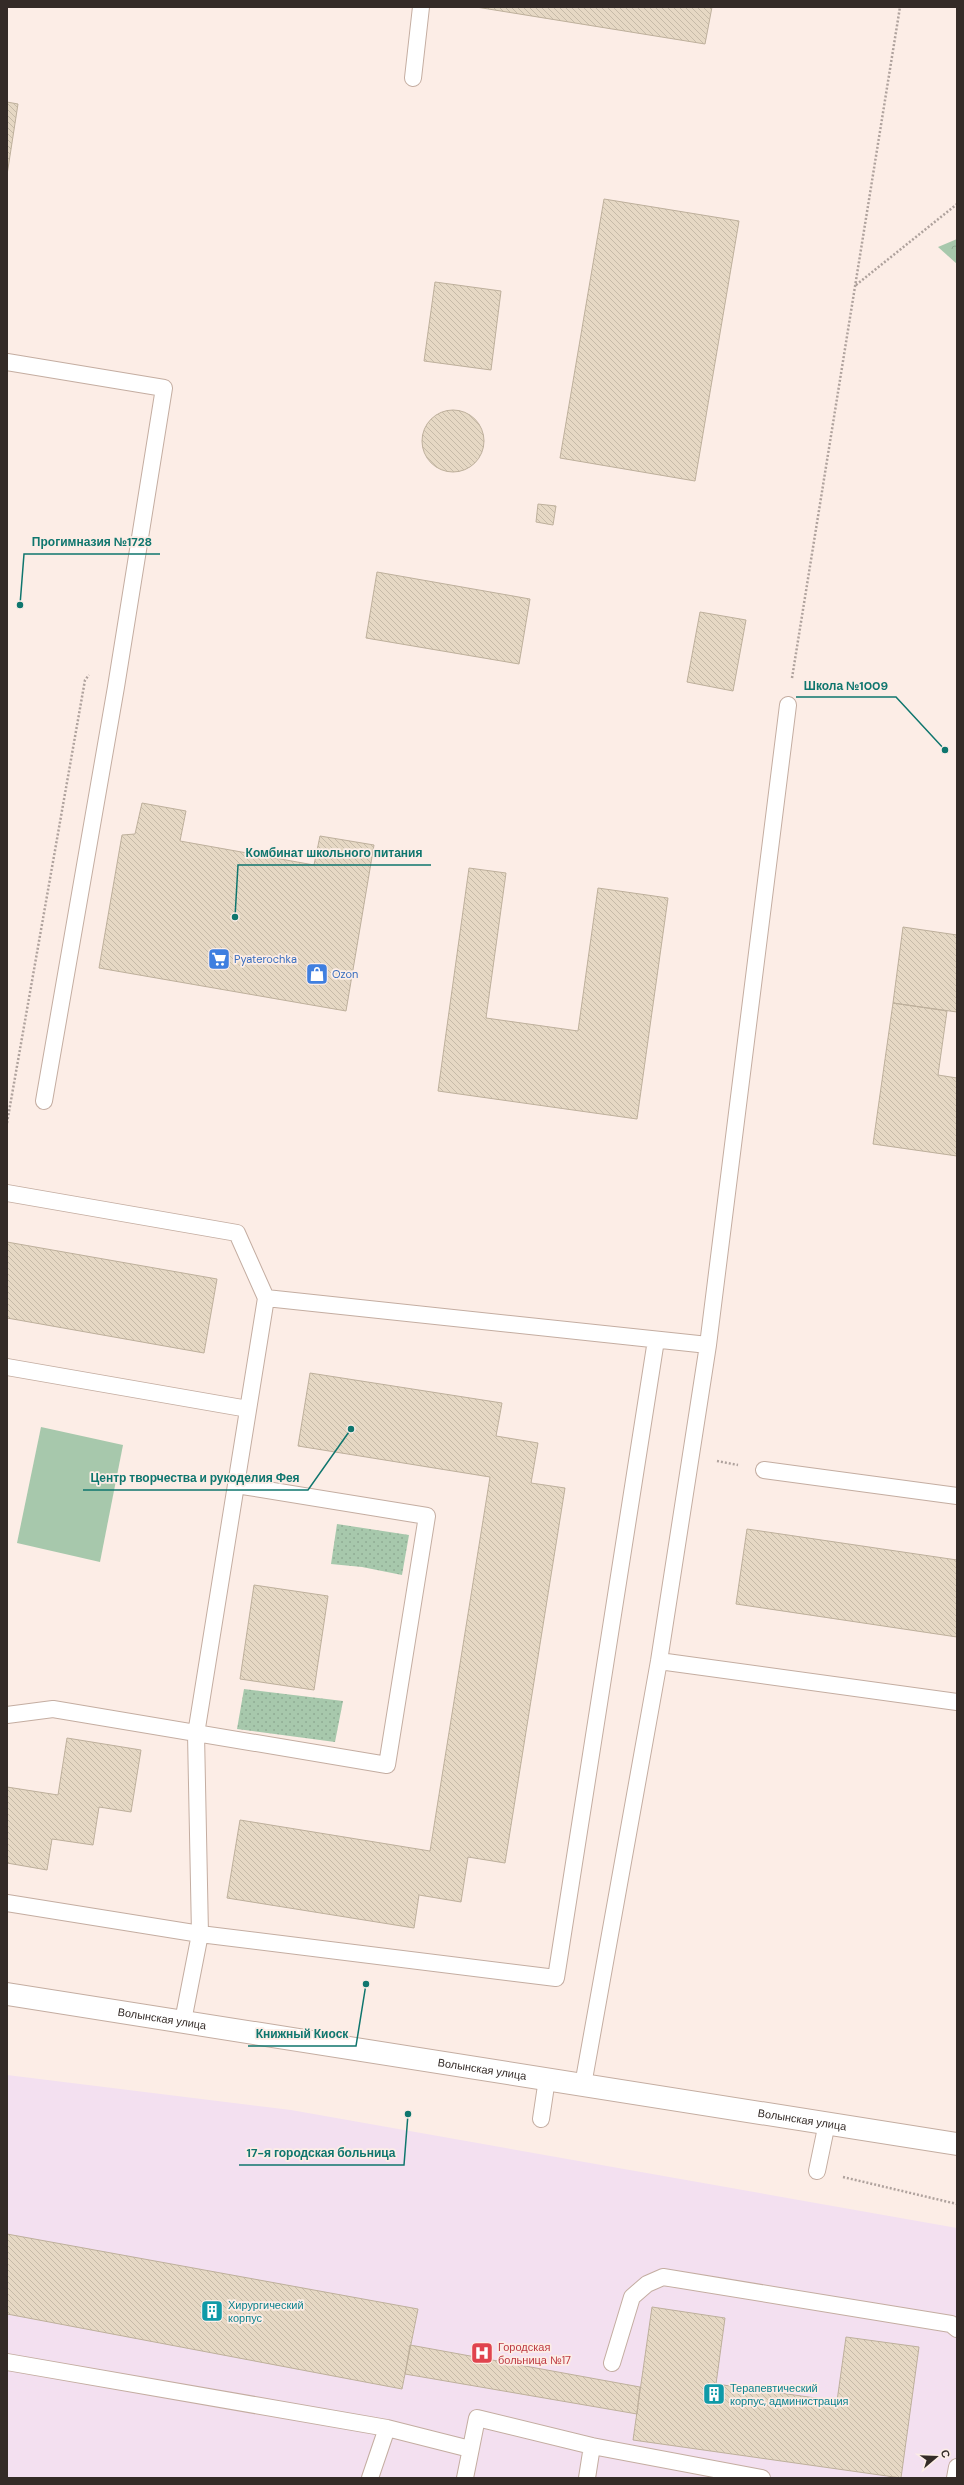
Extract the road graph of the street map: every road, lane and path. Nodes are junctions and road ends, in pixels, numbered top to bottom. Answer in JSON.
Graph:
{"nodes":[{"id":1,"x":421,"y":7,"type":"edge"},
{"id":2,"x":900,"y":7,"type":"edge"},
{"id":3,"x":413,"y":78,"type":"dead end"},
{"id":4,"x":957,"y":204,"type":"edge"},
{"id":5,"x":855,"y":285,"type":"junction"},
{"id":6,"x":7,"y":362,"type":"edge"},
{"id":7,"x":94,"y":669,"type":"dead end"},
{"id":8,"x":788,"y":705,"type":"joint"},
{"id":9,"x":44,"y":1101,"type":"dead end"},
{"id":10,"x":7,"y":1123,"type":"edge"},
{"id":11,"x":7,"y":1192,"type":"edge"},
{"id":12,"x":266,"y":1298,"type":"junction"},
{"id":13,"x":656,"y":1340,"type":"junction"},
{"id":14,"x":708,"y":1345,"type":"junction"},
{"id":15,"x":7,"y":1366,"type":"edge"},
{"id":16,"x":248,"y":1409,"type":"junction"},
{"id":17,"x":691,"y":1456,"type":"junction"},
{"id":18,"x":764,"y":1470,"type":"joint"},
{"id":19,"x":236,"y":1485,"type":"junction"},
{"id":20,"x":957,"y":1496,"type":"edge"},
{"id":21,"x":659,"y":1661,"type":"junction"},
{"id":22,"x":957,"y":1702,"type":"edge"},
{"id":23,"x":7,"y":1715,"type":"edge"},
{"id":24,"x":196,"y":1734,"type":"junction"},
{"id":25,"x":7,"y":1904,"type":"edge"},
{"id":26,"x":200,"y":1934,"type":"junction"},
{"id":27,"x":7,"y":1994,"type":"edge"},
{"id":28,"x":183,"y":2021,"type":"junction"},
{"id":29,"x":547,"y":2078,"type":"junction"},
{"id":30,"x":583,"y":2085,"type":"junction"},
{"id":31,"x":541,"y":2119,"type":"dead end"},
{"id":32,"x":827,"y":2123,"type":"junction"},
{"id":33,"x":957,"y":2144,"type":"edge"},
{"id":34,"x":817,"y":2171,"type":"joint"},
{"id":35,"x":957,"y":2204,"type":"edge"},
{"id":36,"x":957,"y":2329,"type":"edge"},
{"id":37,"x":7,"y":2362,"type":"edge"},
{"id":38,"x":612,"y":2363,"type":"dead end"},
{"id":39,"x":387,"y":2428,"type":"junction"},
{"id":40,"x":592,"y":2446,"type":"junction"},
{"id":41,"x":470,"y":2449,"type":"junction"},
{"id":42,"x":957,"y":2467,"type":"edge"},
{"id":43,"x":370,"y":2478,"type":"edge"},
{"id":44,"x":465,"y":2478,"type":"edge"},
{"id":45,"x":587,"y":2478,"type":"edge"},
{"id":46,"x":762,"y":2478,"type":"edge"},
{"id":47,"x":955,"y":2478,"type":"edge"}],
"edges":[{"from":1,"to":3,"type":"lane"},
{"from":2,"to":5,"type":"path"},
{"from":4,"to":5,"type":"path"},
{"from":5,"to":8,"type":"path"},
{"from":6,"to":9,"type":"lane"},
{"from":7,"to":10,"type":"path"},
{"from":8,"to":14,"type":"lane"},
{"from":11,"to":12,"type":"lane"},
{"from":12,"to":13,"type":"lane"},
{"from":12,"to":16,"type":"lane"},
{"from":13,"to":14,"type":"lane"},
{"from":13,"to":26,"type":"lane"},
{"from":14,"to":17,"type":"lane"},
{"from":15,"to":16,"type":"lane"},
{"from":16,"to":19,"type":"lane"},
{"from":17,"to":18,"type":"path"},
{"from":17,"to":21,"type":"lane"},
{"from":18,"to":20,"type":"lane"},
{"from":19,"to":24,"type":"lane"},
{"from":19,"to":24,"type":"lane"},
{"from":21,"to":22,"type":"lane"},
{"from":21,"to":30,"type":"lane"},
{"from":23,"to":24,"type":"lane"},
{"from":24,"to":26,"type":"lane"},
{"from":25,"to":26,"type":"lane"},
{"from":26,"to":28,"type":"lane"},
{"from":27,"to":28,"type":"street","name":"Волынская улица"},
{"from":28,"to":29,"type":"street","name":"Волынская улица"},
{"from":29,"to":30,"type":"street","name":"Волынская улица"},
{"from":29,"to":31,"type":"lane"},
{"from":30,"to":32,"type":"street","name":"Волынская улица"},
{"from":32,"to":33,"type":"street","name":"Волынская улица"},
{"from":32,"to":34,"type":"lane"},
{"from":34,"to":35,"type":"path"},
{"from":36,"to":38,"type":"lane"},
{"from":37,"to":39,"type":"lane"},
{"from":39,"to":41,"type":"lane"},
{"from":39,"to":43,"type":"lane"},
{"from":40,"to":41,"type":"lane"},
{"from":40,"to":45,"type":"lane"},
{"from":40,"to":46,"type":"lane"},
{"from":41,"to":44,"type":"lane"},
{"from":42,"to":47,"type":"lane"}]}
